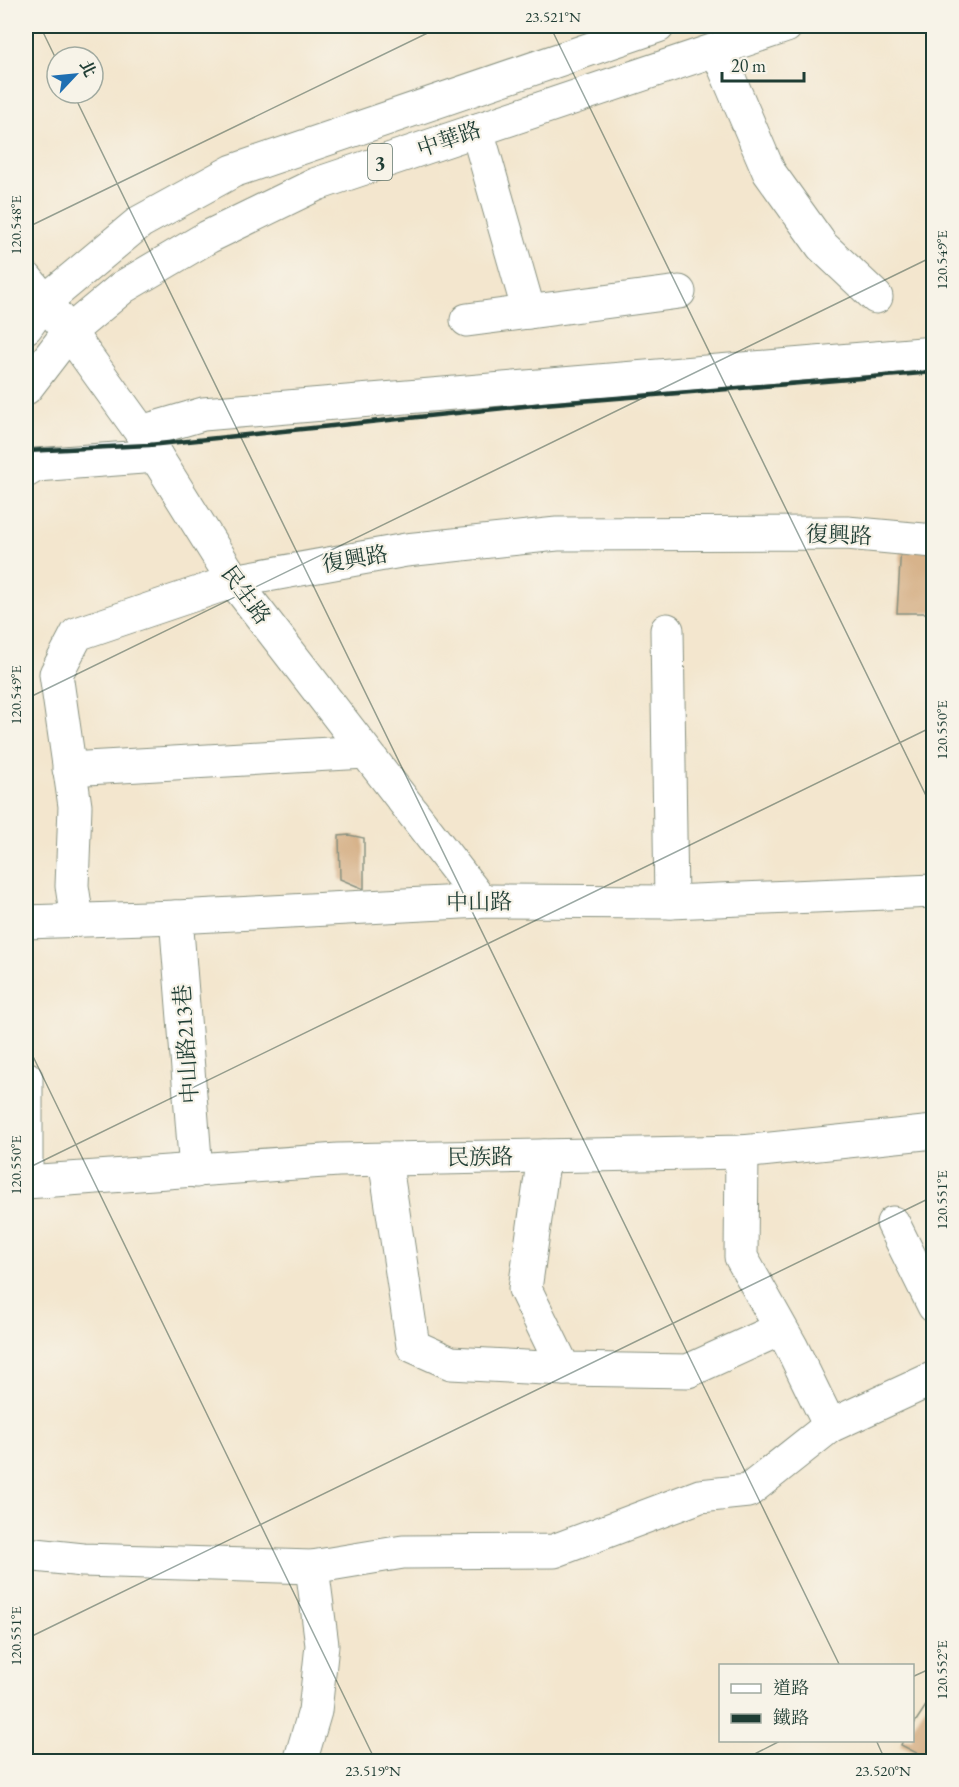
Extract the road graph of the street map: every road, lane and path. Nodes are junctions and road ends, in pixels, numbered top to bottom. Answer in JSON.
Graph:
{"nodes":[{"id":1,"x":658,"y":26,"type":"edge"},
{"id":2,"x":786,"y":26,"type":"edge"},
{"id":3,"x":717,"y":50,"type":"junction"},
{"id":4,"x":477,"y":130,"type":"junction"},
{"id":5,"x":679,"y":292,"type":"dead end"},
{"id":6,"x":876,"y":297,"type":"dead end"},
{"id":7,"x":32,"y":302,"type":"edge"},
{"id":8,"x":529,"y":312,"type":"junction"},
{"id":9,"x":467,"y":320,"type":"dead end"},
{"id":10,"x":69,"y":332,"type":"junction"},
{"id":11,"x":933,"y":353,"type":"edge"},
{"id":12,"x":26,"y":388,"type":"edge"},
{"id":13,"x":149,"y":444,"type":"junction"},
{"id":14,"x":26,"y":471,"type":"edge"},
{"id":15,"x":933,"y":541,"type":"edge"},
{"id":16,"x":234,"y":581,"type":"junction"},
{"id":17,"x":667,"y":630,"type":"dead end"},
{"id":18,"x":365,"y":752,"type":"junction"},
{"id":19,"x":69,"y":768,"type":"junction"},
{"id":20,"x":933,"y":891,"type":"edge"},
{"id":21,"x":481,"y":901,"type":"junction"},
{"id":22,"x":671,"y":902,"type":"junction"},
{"id":23,"x":176,"y":917,"type":"junction"},
{"id":24,"x":77,"y":919,"type":"junction"},
{"id":25,"x":26,"y":922,"type":"edge"},
{"id":26,"x":26,"y":1078,"type":"edge"},
{"id":27,"x":933,"y":1132,"type":"edge"},
{"id":28,"x":742,"y":1152,"type":"junction"},
{"id":29,"x":544,"y":1156,"type":"junction"},
{"id":30,"x":385,"y":1159,"type":"junction"},
{"id":31,"x":196,"y":1171,"type":"junction"},
{"id":32,"x":26,"y":1182,"type":"edge"},
{"id":33,"x":893,"y":1223,"type":"dead end"},
{"id":34,"x":933,"y":1306,"type":"edge"},
{"id":35,"x":780,"y":1329,"type":"junction"},
{"id":36,"x":564,"y":1369,"type":"junction"},
{"id":37,"x":933,"y":1378,"type":"edge"},
{"id":38,"x":831,"y":1426,"type":"junction"},
{"id":39,"x":26,"y":1554,"type":"edge"},
{"id":40,"x":312,"y":1567,"type":"junction"},
{"id":41,"x":300,"y":1761,"type":"edge"}],
"edges":[{"from":1,"to":7,"type":"street","name":"中華路","number":"3"},
{"from":2,"to":3,"type":"street","name":"中華路","number":"3"},
{"from":3,"to":4,"type":"street","name":"中華路","number":"3"},
{"from":3,"to":6,"type":"street"},
{"from":4,"to":8,"type":"street"},
{"from":4,"to":10,"type":"street","name":"中華路","number":"3"},
{"from":5,"to":8,"type":"street"},
{"from":7,"to":10,"type":"street","name":"民生路"},
{"from":8,"to":9,"type":"street"},
{"from":10,"to":12,"type":"street","name":"中華路","number":"3"},
{"from":10,"to":13,"type":"street","name":"民生路"},
{"from":11,"to":13,"type":"street"},
{"from":13,"to":14,"type":"street"},
{"from":13,"to":16,"type":"street","name":"民生路"},
{"from":15,"to":16,"type":"street","name":"復興路"},
{"from":16,"to":18,"type":"street","name":"民生路"},
{"from":16,"to":19,"type":"street","name":"復興路"},
{"from":17,"to":22,"type":"street"},
{"from":18,"to":19,"type":"street"},
{"from":18,"to":21,"type":"street","name":"民生路"},
{"from":19,"to":24,"type":"street","name":"復興路"},
{"from":20,"to":22,"type":"street","name":"中山路"},
{"from":21,"to":22,"type":"street","name":"中山路"},
{"from":21,"to":23,"type":"street","name":"中山路"},
{"from":23,"to":24,"type":"street","name":"中山路"},
{"from":23,"to":31,"type":"street","name":"中山路213巷"},
{"from":24,"to":25,"type":"street","name":"中山路"},
{"from":26,"to":32,"type":"street"},
{"from":27,"to":28,"type":"street","name":"民族路"},
{"from":28,"to":29,"type":"street","name":"民族路"},
{"from":28,"to":35,"type":"street"},
{"from":29,"to":30,"type":"street","name":"民族路"},
{"from":29,"to":36,"type":"street"},
{"from":30,"to":31,"type":"street","name":"民族路"},
{"from":30,"to":36,"type":"street"},
{"from":31,"to":32,"type":"street","name":"民族路"},
{"from":33,"to":34,"type":"street"},
{"from":35,"to":36,"type":"street"},
{"from":35,"to":38,"type":"street"},
{"from":37,"to":38,"type":"street"},
{"from":38,"to":40,"type":"street"},
{"from":39,"to":40,"type":"street"},
{"from":40,"to":41,"type":"street"}]}
